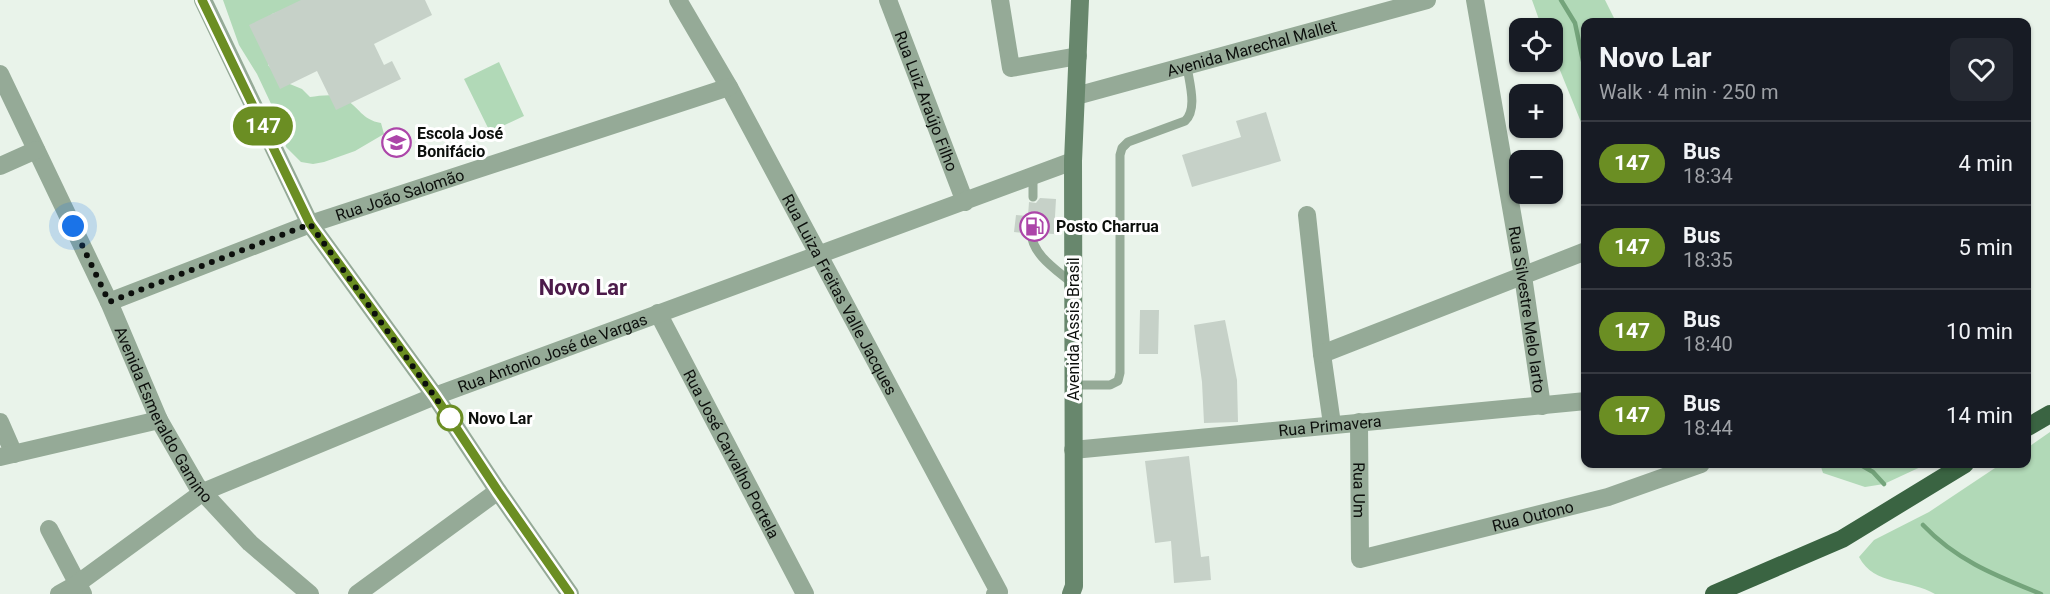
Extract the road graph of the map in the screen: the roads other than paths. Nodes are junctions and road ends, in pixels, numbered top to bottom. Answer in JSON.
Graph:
{"nodes":[{"id":1,"x":202,"y":0,"type":"edge"},
{"id":2,"x":678,"y":0,"type":"edge"},
{"id":3,"x":888,"y":0,"type":"edge"},
{"id":4,"x":1000,"y":0,"type":"edge"},
{"id":5,"x":1080,"y":0,"type":"edge"},
{"id":6,"x":1427,"y":0,"type":"edge"},
{"id":7,"x":1475,"y":0,"type":"edge"},
{"id":8,"x":1078,"y":56,"type":"junction"},
{"id":9,"x":1186,"y":66,"type":"junction"},
{"id":10,"x":0,"y":74,"type":"edge"},
{"id":11,"x":729,"y":87,"type":"junction"},
{"id":12,"x":1076,"y":96,"type":"junction"},
{"id":13,"x":36,"y":150,"type":"junction"},
{"id":14,"x":1073,"y":161,"type":"junction"},
{"id":15,"x":0,"y":166,"type":"edge"},
{"id":16,"x":1034,"y":176,"type":"junction"},
{"id":17,"x":1033,"y":197,"type":"dead end"},
{"id":18,"x":965,"y":202,"type":"junction"},
{"id":19,"x":1307,"y":215,"type":"dead end"},
{"id":20,"x":310,"y":224,"type":"junction"},
{"id":21,"x":1031,"y":233,"type":"dead end"},
{"id":22,"x":1581,"y":253,"type":"edge"},
{"id":23,"x":819,"y":255,"type":"junction"},
{"id":24,"x":1523,"y":276,"type":"junction"},
{"id":25,"x":1073,"y":284,"type":"junction"},
{"id":26,"x":109,"y":302,"type":"junction"},
{"id":27,"x":658,"y":313,"type":"junction"},
{"id":28,"x":1322,"y":354,"type":"junction"},
{"id":29,"x":1073,"y":385,"type":"junction"},
{"id":30,"x":435,"y":396,"type":"junction"},
{"id":31,"x":1581,"y":402,"type":"edge"},
{"id":32,"x":1542,"y":406,"type":"junction"},
{"id":33,"x":2050,"y":414,"type":"edge"},
{"id":34,"x":159,"y":420,"type":"junction"},
{"id":35,"x":0,"y":422,"type":"edge"},
{"id":36,"x":1359,"y":422,"type":"junction"},
{"id":37,"x":1332,"y":424,"type":"junction"},
{"id":38,"x":2031,"y":425,"type":"edge"},
{"id":39,"x":1073,"y":450,"type":"junction"},
{"id":40,"x":7,"y":456,"type":"edge"},
{"id":41,"x":1690,"y":468,"type":"edge"},
{"id":42,"x":1958,"y":468,"type":"edge"},
{"id":43,"x":498,"y":491,"type":"junction"},
{"id":44,"x":203,"y":492,"type":"junction"},
{"id":45,"x":49,"y":529,"type":"dead end"},
{"id":46,"x":1360,"y":559,"type":"joint"},
{"id":47,"x":80,"y":589,"type":"edge"},
{"id":48,"x":1074,"y":591,"type":"edge"},
{"id":49,"x":562,"y":592,"type":"edge"},
{"id":50,"x":997,"y":593,"type":"edge"},
{"id":51,"x":59,"y":594,"type":"edge"},
{"id":52,"x":310,"y":594,"type":"edge"},
{"id":53,"x":357,"y":594,"type":"edge"},
{"id":54,"x":805,"y":594,"type":"edge"},
{"id":55,"x":1714,"y":594,"type":"edge"}],
"edges":[{"from":1,"to":20,"type":"street"},
{"from":2,"to":11,"type":"street","name":"Rua Luiza Freitas Valle Jacques"},
{"from":3,"to":18,"type":"street","name":"Rua Luiz Araújo Filho"},
{"from":4,"to":8,"type":"street"},
{"from":5,"to":8,"type":"main road","name":"Avenida Assis Brasil"},
{"from":6,"to":9,"type":"street","name":"Avenida Marechal Mallet"},
{"from":7,"to":24,"type":"street","name":"Rua Silvestre Melo Iarto"},
{"from":8,"to":12,"type":"main road","name":"Avenida Assis Brasil"},
{"from":9,"to":12,"type":"street","name":"Avenida Marechal Mallet"},
{"from":9,"to":29,"type":"lane"},
{"from":10,"to":13,"type":"street","name":"Avenida Esmeraldo Gamino"},
{"from":11,"to":20,"type":"street","name":"Rua João Salomão"},
{"from":11,"to":23,"type":"street","name":"Rua Luiza Freitas Valle Jacques"},
{"from":12,"to":14,"type":"main road","name":"Avenida Assis Brasil"},
{"from":13,"to":15,"type":"street"},
{"from":13,"to":26,"type":"street","name":"Avenida Esmeraldo Gamino"},
{"from":14,"to":16,"type":"street","name":"Rua Antonio José de Vargas"},
{"from":14,"to":25,"type":"main road","name":"Avenida Assis Brasil"},
{"from":16,"to":17,"type":"lane"},
{"from":16,"to":18,"type":"street","name":"Rua Antonio José de Vargas"},
{"from":18,"to":23,"type":"street","name":"Rua Antonio José de Vargas"},
{"from":19,"to":28,"type":"street"},
{"from":20,"to":26,"type":"street","name":"Rua João Salomão"},
{"from":20,"to":30,"type":"street"},
{"from":21,"to":25,"type":"lane"},
{"from":22,"to":24,"type":"street"},
{"from":23,"to":27,"type":"street","name":"Rua Antonio José de Vargas"},
{"from":23,"to":50,"type":"street","name":"Rua Luiza Freitas Valle Jacques"},
{"from":24,"to":28,"type":"street"},
{"from":24,"to":32,"type":"street","name":"Rua Silvestre Melo Iarto"},
{"from":25,"to":29,"type":"main road","name":"Avenida Assis Brasil"},
{"from":26,"to":34,"type":"street","name":"Avenida Esmeraldo Gamino"},
{"from":27,"to":30,"type":"street","name":"Rua Antonio José de Vargas"},
{"from":27,"to":54,"type":"street","name":"Rua José Carvalho Portela"},
{"from":28,"to":37,"type":"street"},
{"from":29,"to":39,"type":"main road","name":"Avenida Assis Brasil"},
{"from":30,"to":43,"type":"street"},
{"from":30,"to":44,"type":"street","name":"Rua Antonio José de Vargas"},
{"from":31,"to":32,"type":"street","name":"Rua Primavera"},
{"from":32,"to":36,"type":"street","name":"Rua Primavera"},
{"from":33,"to":38,"type":"highway"},
{"from":34,"to":40,"type":"street"},
{"from":34,"to":44,"type":"street","name":"Avenida Esmeraldo Gamino"},
{"from":35,"to":40,"type":"street"},
{"from":36,"to":37,"type":"street","name":"Rua Primavera"},
{"from":36,"to":46,"type":"street","name":"Rua Um"},
{"from":37,"to":39,"type":"street","name":"Rua Primavera"},
{"from":39,"to":48,"type":"main road","name":"Avenida Assis Brasil"},
{"from":41,"to":46,"type":"street","name":"Rua Outono"},
{"from":42,"to":55,"type":"highway"},
{"from":43,"to":49,"type":"street"},
{"from":43,"to":53,"type":"street"},
{"from":44,"to":47,"type":"street","name":"Rua Antonio José de Vargas"},
{"from":44,"to":52,"type":"street","name":"Avenida Esmeraldo Gamino"},
{"from":45,"to":47,"type":"street"},
{"from":47,"to":51,"type":"street","name":"Rua Antonio José de Vargas"}]}
